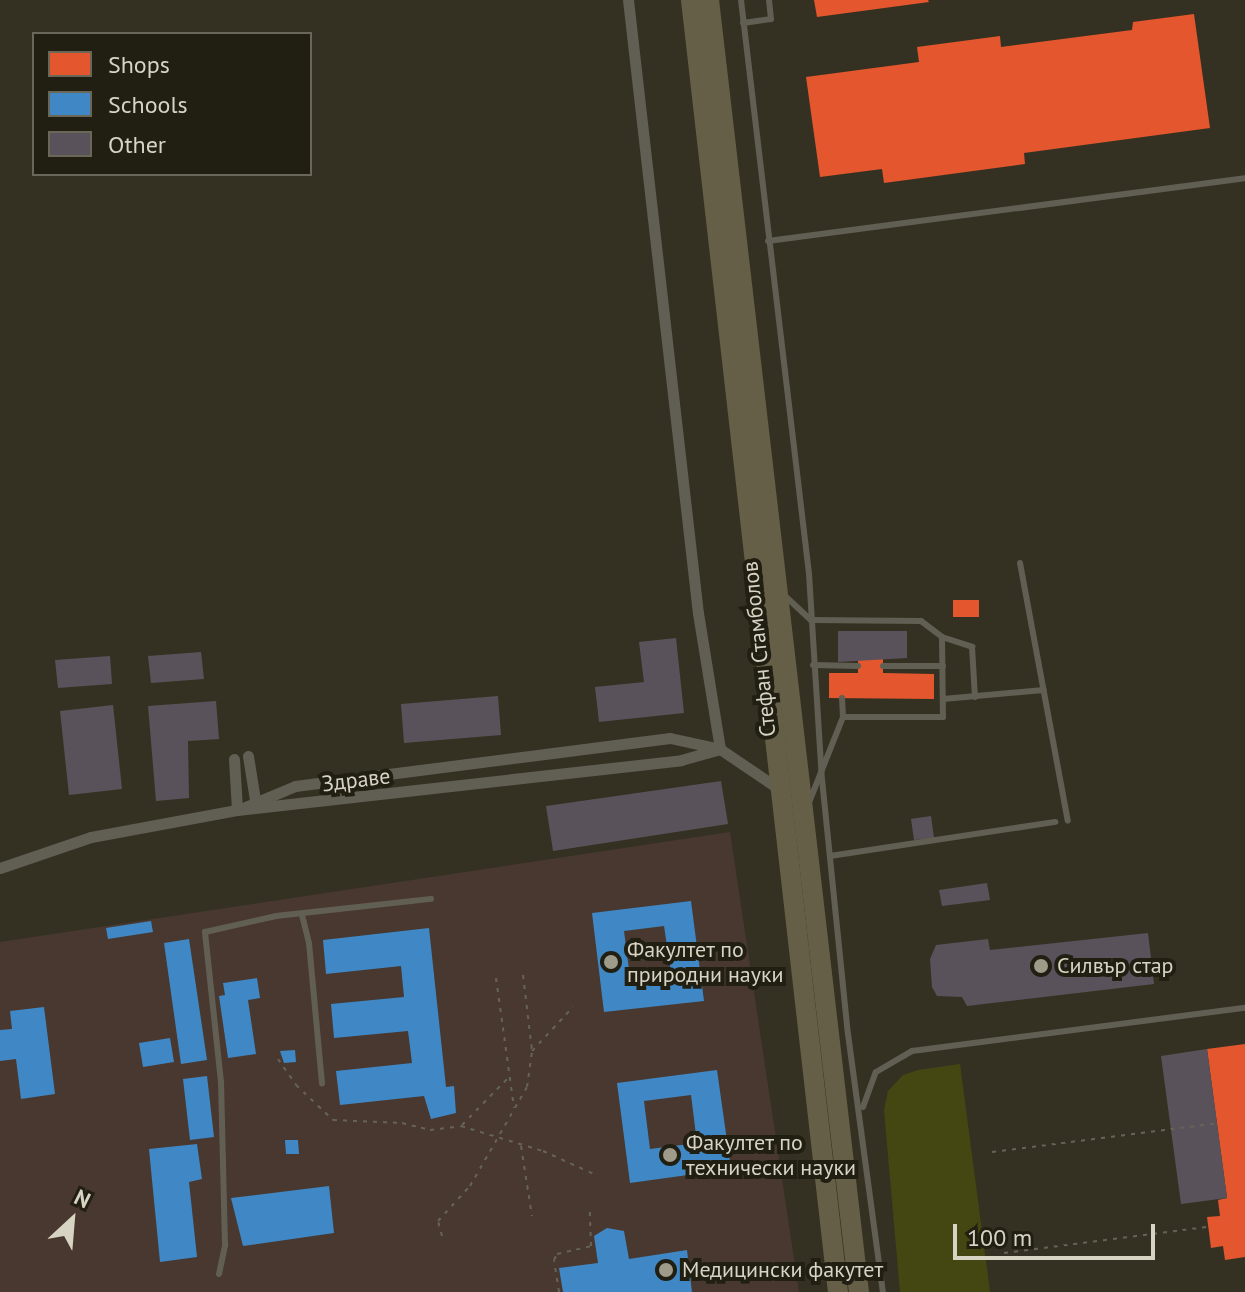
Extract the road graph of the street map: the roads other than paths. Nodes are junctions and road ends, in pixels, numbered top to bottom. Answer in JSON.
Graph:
{"nodes":[{"id":1,"x":628,"y":0,"type":"edge"},
{"id":2,"x":691,"y":0,"type":"edge"},
{"id":3,"x":709,"y":0,"type":"edge"},
{"id":4,"x":741,"y":0,"type":"edge"},
{"id":5,"x":769,"y":0,"type":"edge"},
{"id":6,"x":743,"y":23,"type":"junction"},
{"id":7,"x":1245,"y":178,"type":"edge"},
{"id":8,"x":768,"y":241,"type":"junction"},
{"id":9,"x":1020,"y":563,"type":"dead end"},
{"id":10,"x":777,"y":589,"type":"junction"},
{"id":11,"x":811,"y":620,"type":"junction"},
{"id":12,"x":942,"y":637,"type":"junction"},
{"id":13,"x":813,"y":665,"type":"junction"},
{"id":14,"x":858,"y":666,"type":"dead end"},
{"id":15,"x":883,"y":666,"type":"dead end"},
{"id":16,"x":943,"y":666,"type":"junction"},
{"id":17,"x":1044,"y":690,"type":"junction"},
{"id":18,"x":975,"y":697,"type":"junction"},
{"id":19,"x":842,"y":698,"type":"dead end"},
{"id":20,"x":943,"y":699,"type":"junction"},
{"id":21,"x":843,"y":717,"type":"junction"},
{"id":22,"x":720,"y":749,"type":"junction"},
{"id":23,"x":248,"y":756,"type":"dead end"},
{"id":24,"x":234,"y":759,"type":"dead end"},
{"id":25,"x":822,"y":779,"type":"junction"},
{"id":26,"x":784,"y":792,"type":"junction"},
{"id":27,"x":255,"y":805,"type":"junction"},
{"id":28,"x":237,"y":810,"type":"junction"},
{"id":29,"x":801,"y":819,"type":"junction"},
{"id":30,"x":1068,"y":821,"type":"dead end"},
{"id":31,"x":1055,"y":822,"type":"dead end"},
{"id":32,"x":830,"y":856,"type":"junction"},
{"id":33,"x":0,"y":868,"type":"edge"},
{"id":34,"x":431,"y":899,"type":"dead end"},
{"id":35,"x":302,"y":915,"type":"junction"},
{"id":36,"x":1245,"y":1008,"type":"edge"},
{"id":37,"x":322,"y":1083,"type":"dead end"},
{"id":38,"x":862,"y":1110,"type":"junction"},
{"id":39,"x":219,"y":1274,"type":"dead end"},
{"id":40,"x":838,"y":1292,"type":"edge"},
{"id":41,"x":859,"y":1292,"type":"edge"},
{"id":42,"x":883,"y":1292,"type":"edge"}],
"edges":[{"from":1,"to":22,"type":"street"},
{"from":2,"to":26,"type":"highway","name":"Стефан Стамболов"},
{"from":3,"to":10,"type":"highway","name":"Стефан Стамболов"},
{"from":4,"to":6,"type":"lane"},
{"from":5,"to":6,"type":"lane"},
{"from":6,"to":8,"type":"lane"},
{"from":7,"to":8,"type":"lane"},
{"from":8,"to":11,"type":"lane"},
{"from":9,"to":17,"type":"lane"},
{"from":10,"to":11,"type":"lane"},
{"from":10,"to":29,"type":"highway","name":"Стефан Стамболов"},
{"from":11,"to":12,"type":"lane"},
{"from":11,"to":13,"type":"lane"},
{"from":12,"to":16,"type":"lane"},
{"from":12,"to":18,"type":"lane"},
{"from":13,"to":14,"type":"lane"},
{"from":13,"to":25,"type":"lane"},
{"from":15,"to":16,"type":"lane"},
{"from":16,"to":20,"type":"lane"},
{"from":17,"to":18,"type":"lane"},
{"from":17,"to":30,"type":"lane"},
{"from":18,"to":20,"type":"lane"},
{"from":19,"to":21,"type":"lane"},
{"from":20,"to":21,"type":"lane"},
{"from":21,"to":25,"type":"lane"},
{"from":22,"to":26,"type":"street"},
{"from":22,"to":27,"type":"street","name":"Здраве"},
{"from":22,"to":27,"type":"street"},
{"from":23,"to":27,"type":"street"},
{"from":24,"to":28,"type":"street"},
{"from":25,"to":29,"type":"lane"},
{"from":25,"to":32,"type":"lane"},
{"from":26,"to":40,"type":"highway","name":"Стефан Стамболов"},
{"from":27,"to":28,"type":"street"},
{"from":28,"to":33,"type":"street"},
{"from":29,"to":41,"type":"highway","name":"Стефан Стамболов"},
{"from":31,"to":32,"type":"lane"},
{"from":32,"to":38,"type":"lane"},
{"from":34,"to":35,"type":"lane"},
{"from":35,"to":37,"type":"lane"},
{"from":35,"to":39,"type":"lane"},
{"from":36,"to":38,"type":"lane"},
{"from":38,"to":42,"type":"lane"}]}
